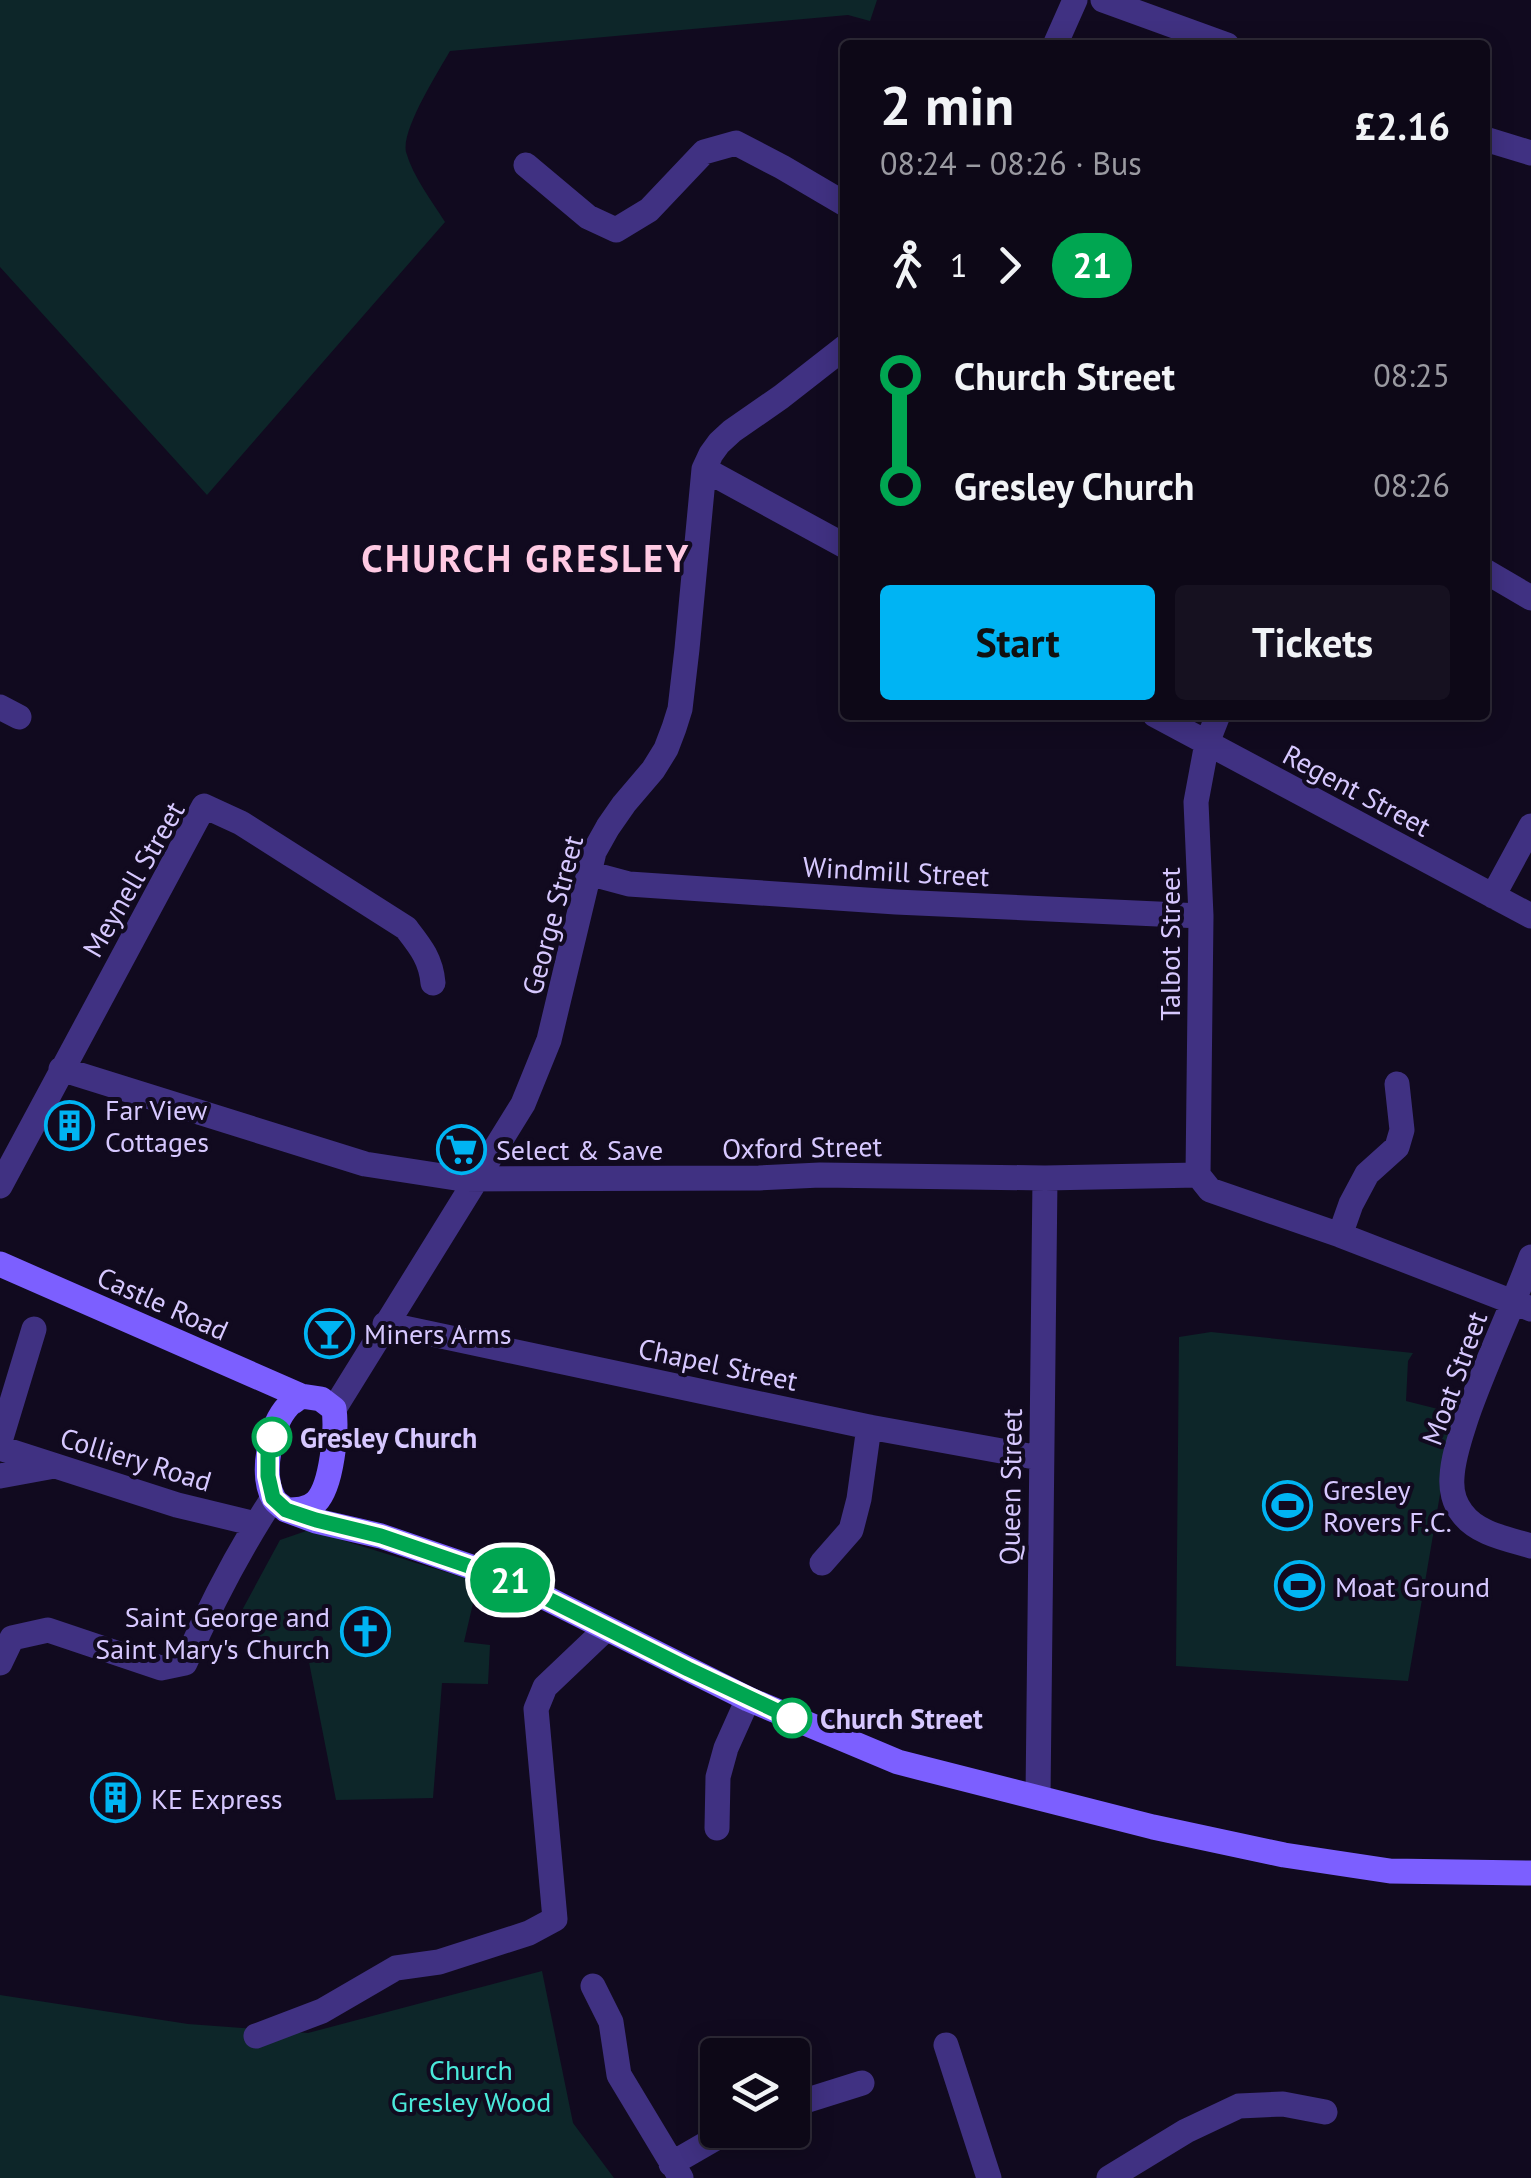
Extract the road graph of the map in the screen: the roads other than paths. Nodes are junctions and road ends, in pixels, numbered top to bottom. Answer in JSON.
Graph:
{"nodes":[{"id":1,"x":1075,"y":0,"type":"edge"},
{"id":2,"x":1102,"y":0,"type":"edge"},
{"id":3,"x":1057,"y":40,"type":"edge"},
{"id":4,"x":1213,"y":40,"type":"edge"},
{"id":5,"x":1490,"y":140,"type":"edge"},
{"id":6,"x":1531,"y":154,"type":"edge"},
{"id":7,"x":526,"y":166,"type":"dead end"},
{"id":8,"x":840,"y":201,"type":"edge"},
{"id":9,"x":840,"y":351,"type":"edge"},
{"id":10,"x":704,"y":468,"type":"junction"},
{"id":11,"x":840,"y":543,"type":"edge"},
{"id":12,"x":1490,"y":574,"type":"edge"},
{"id":13,"x":1531,"y":598,"type":"edge"},
{"id":14,"x":1164,"y":720,"type":"edge"},
{"id":15,"x":1216,"y":720,"type":"edge"},
{"id":16,"x":1207,"y":744,"type":"junction"},
{"id":17,"x":1531,"y":826,"type":"edge"},
{"id":18,"x":588,"y":874,"type":"junction"},
{"id":19,"x":1493,"y":896,"type":"junction"},
{"id":20,"x":1201,"y":916,"type":"junction"},
{"id":21,"x":1531,"y":916,"type":"edge"},
{"id":22,"x":433,"y":983,"type":"dead end"},
{"id":23,"x":61,"y":1069,"type":"junction"},
{"id":24,"x":1397,"y":1084,"type":"dead end"},
{"id":25,"x":1198,"y":1175,"type":"junction"},
{"id":26,"x":1045,"y":1178,"type":"junction"},
{"id":27,"x":478,"y":1179,"type":"junction"},
{"id":28,"x":0,"y":1186,"type":"edge"},
{"id":29,"x":1340,"y":1235,"type":"junction"},
{"id":30,"x":1531,"y":1257,"type":"edge"},
{"id":31,"x":0,"y":1264,"type":"edge"},
{"id":32,"x":1522,"y":1306,"type":"edge"},
{"id":33,"x":385,"y":1324,"type":"junction"},
{"id":34,"x":34,"y":1329,"type":"dead end"},
{"id":35,"x":301,"y":1396,"type":"junction"},
{"id":36,"x":334,"y":1409,"type":"junction"},
{"id":37,"x":869,"y":1427,"type":"junction"},
{"id":38,"x":0,"y":1444,"type":"edge"},
{"id":39,"x":1040,"y":1458,"type":"junction"},
{"id":40,"x":55,"y":1466,"type":"junction"},
{"id":41,"x":0,"y":1476,"type":"edge"},
{"id":42,"x":325,"y":1484,"type":"junction"},
{"id":43,"x":279,"y":1504,"type":"junction"},
{"id":44,"x":256,"y":1524,"type":"junction"},
{"id":45,"x":342,"y":1526,"type":"junction"},
{"id":46,"x":1531,"y":1546,"type":"edge"},
{"id":47,"x":822,"y":1563,"type":"dead end"},
{"id":48,"x":606,"y":1629,"type":"junction"},
{"id":49,"x":0,"y":1663,"type":"edge"},
{"id":50,"x":748,"y":1698,"type":"junction"},
{"id":51,"x":1038,"y":1797,"type":"junction"},
{"id":52,"x":717,"y":1828,"type":"dead end"},
{"id":53,"x":1531,"y":1873,"type":"edge"},
{"id":54,"x":593,"y":1986,"type":"dead end"},
{"id":55,"x":256,"y":2036,"type":"dead end"},
{"id":56,"x":946,"y":2045,"type":"dead end"},
{"id":57,"x":862,"y":2083,"type":"dead end"},
{"id":58,"x":810,"y":2099,"type":"edge"},
{"id":59,"x":1326,"y":2112,"type":"dead end"},
{"id":60,"x":706,"y":2148,"type":"edge"},
{"id":61,"x":676,"y":2171,"type":"edge"},
{"id":62,"x":989,"y":2178,"type":"edge"},
{"id":63,"x":1109,"y":2178,"type":"edge"}],
"edges":[{"from":1,"to":3,"type":"street"},
{"from":2,"to":4,"type":"street"},
{"from":5,"to":6,"type":"street"},
{"from":7,"to":8,"type":"street"},
{"from":9,"to":10,"type":"street"},
{"from":10,"to":11,"type":"street"},
{"from":10,"to":18,"type":"street","name":"George Street"},
{"from":12,"to":13,"type":"street"},
{"from":14,"to":16,"type":"street","name":"Regent Street"},
{"from":15,"to":16,"type":"street","name":"Talbot Street"},
{"from":16,"to":19,"type":"street","name":"Regent Street"},
{"from":16,"to":20,"type":"street","name":"Talbot Street"},
{"from":17,"to":19,"type":"street"},
{"from":18,"to":20,"type":"street","name":"Windmill Street"},
{"from":18,"to":27,"type":"street","name":"George Street"},
{"from":19,"to":21,"type":"street","name":"Regent Street"},
{"from":20,"to":25,"type":"street","name":"Talbot Street"},
{"from":22,"to":23,"type":"street","name":"Meynell Street"},
{"from":23,"to":27,"type":"street","name":"Oxford Street"},
{"from":23,"to":28,"type":"street","name":"Meynell Street"},
{"from":24,"to":29,"type":"street"},
{"from":25,"to":26,"type":"street","name":"Oxford Street"},
{"from":25,"to":29,"type":"street"},
{"from":26,"to":27,"type":"street","name":"Oxford Street"},
{"from":26,"to":39,"type":"street","name":"Queen Street"},
{"from":27,"to":33,"type":"street","name":"George Street"},
{"from":29,"to":32,"type":"street"},
{"from":30,"to":32,"type":"street","name":"Moat Street"},
{"from":31,"to":35,"type":"street","name":"Castle Road"},
{"from":32,"to":46,"type":"street","name":"Moat Street"},
{"from":33,"to":36,"type":"street","name":"George Street"},
{"from":33,"to":37,"type":"street","name":"Chapel Street"},
{"from":34,"to":38,"type":"street"},
{"from":35,"to":36,"type":"street","name":"Castle Road"},
{"from":35,"to":43,"type":"street"},
{"from":36,"to":42,"type":"street"},
{"from":37,"to":39,"type":"street","name":"Chapel Street"},
{"from":37,"to":47,"type":"street"},
{"from":38,"to":40,"type":"street","name":"Colliery Road"},
{"from":39,"to":51,"type":"street","name":"Queen Street"},
{"from":40,"to":41,"type":"street"},
{"from":40,"to":44,"type":"street","name":"Colliery Road"},
{"from":42,"to":43,"type":"street"},
{"from":42,"to":45,"type":"street"},
{"from":43,"to":44,"type":"street"},
{"from":43,"to":45,"type":"street"},
{"from":44,"to":49,"type":"street"},
{"from":45,"to":48,"type":"street"},
{"from":48,"to":50,"type":"street"},
{"from":48,"to":55,"type":"street"},
{"from":50,"to":51,"type":"street"},
{"from":50,"to":52,"type":"street"},
{"from":51,"to":53,"type":"street"},
{"from":54,"to":61,"type":"street"},
{"from":56,"to":62,"type":"street"},
{"from":57,"to":58,"type":"street"},
{"from":59,"to":63,"type":"street"},
{"from":60,"to":61,"type":"street"}]}
